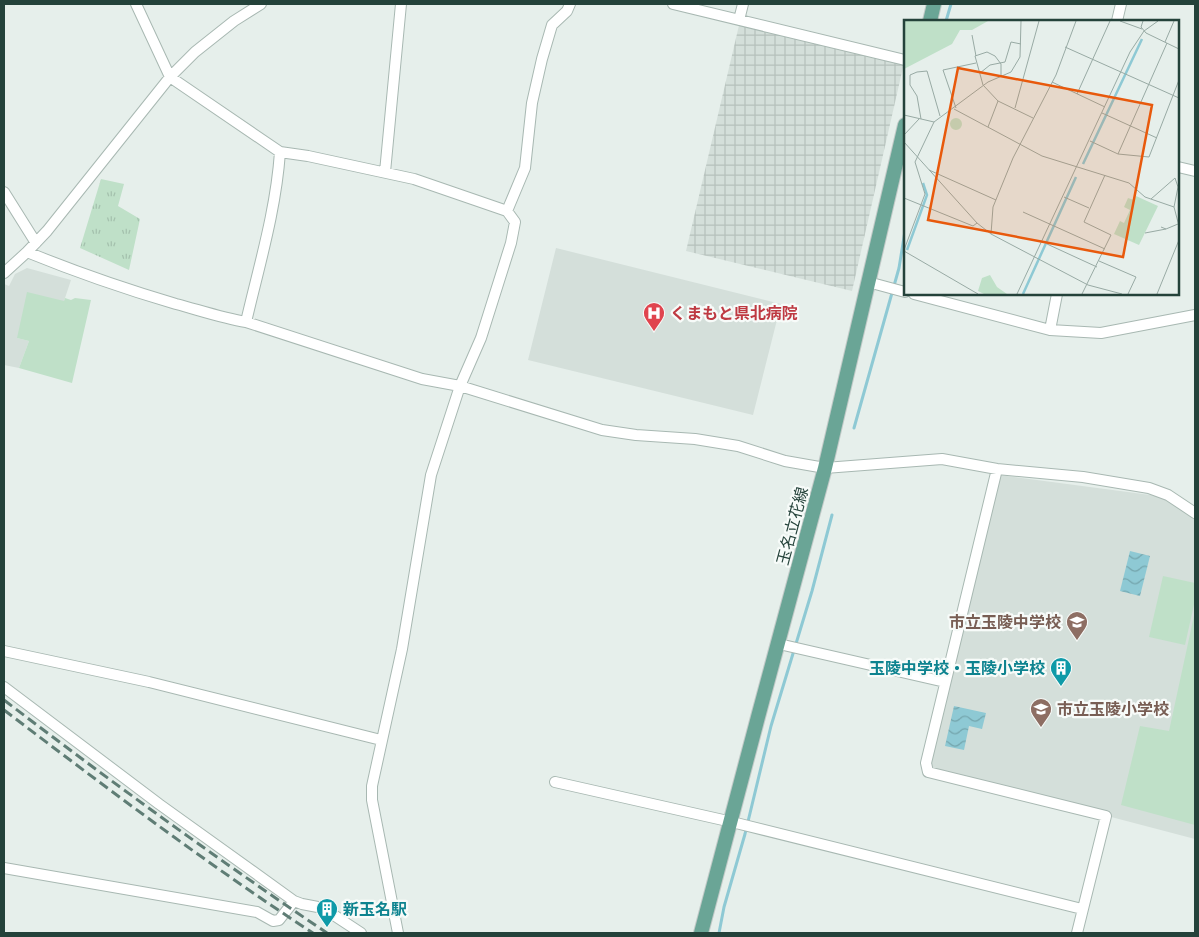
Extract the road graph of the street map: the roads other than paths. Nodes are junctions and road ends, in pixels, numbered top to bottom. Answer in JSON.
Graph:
{"nodes":[{"id":1,"x":138,"y":4,"type":"edge"},
{"id":2,"x":261,"y":4,"type":"edge"},
{"id":3,"x":401,"y":4,"type":"edge"},
{"id":4,"x":570,"y":4,"type":"edge"},
{"id":5,"x":673,"y":4,"type":"edge"},
{"id":6,"x":742,"y":4,"type":"edge"},
{"id":7,"x":934,"y":4,"type":"edge"},
{"id":8,"x":1121,"y":4,"type":"edge"},
{"id":9,"x":739,"y":20,"type":"junction"},
{"id":10,"x":930,"y":20,"type":"edge"},
{"id":11,"x":1117,"y":20,"type":"edge"},
{"id":12,"x":904,"y":60,"type":"edge"},
{"id":13,"x":170,"y":77,"type":"junction"},
{"id":14,"x":904,"y":129,"type":"edge"},
{"id":15,"x":280,"y":152,"type":"junction"},
{"id":16,"x":1179,"y":167,"type":"edge"},
{"id":17,"x":1195,"y":171,"type":"edge"},
{"id":18,"x":385,"y":172,"type":"junction"},
{"id":19,"x":4,"y":192,"type":"edge"},
{"id":20,"x":507,"y":211,"type":"junction"},
{"id":21,"x":36,"y":243,"type":"junction"},
{"id":22,"x":27,"y":252,"type":"junction"},
{"id":23,"x":4,"y":273,"type":"edge"},
{"id":24,"x":868,"y":282,"type":"junction"},
{"id":25,"x":904,"y":292,"type":"edge"},
{"id":26,"x":918,"y":295,"type":"edge"},
{"id":27,"x":1057,"y":295,"type":"edge"},
{"id":28,"x":1195,"y":315,"type":"edge"},
{"id":29,"x":246,"y":322,"type":"junction"},
{"id":30,"x":1050,"y":330,"type":"junction"},
{"id":31,"x":460,"y":386,"type":"junction"},
{"id":32,"x":826,"y":468,"type":"junction"},
{"id":33,"x":996,"y":469,"type":"junction"},
{"id":34,"x":1195,"y":513,"type":"edge"},
{"id":35,"x":785,"y":645,"type":"junction"},
{"id":36,"x":4,"y":651,"type":"edge"},
{"id":37,"x":945,"y":682,"type":"junction"},
{"id":38,"x":4,"y":687,"type":"edge"},
{"id":39,"x":381,"y":740,"type":"junction"},
{"id":40,"x":555,"y":782,"type":"dead end"},
{"id":41,"x":732,"y":822,"type":"junction"},
{"id":42,"x":4,"y":868,"type":"edge"},
{"id":43,"x":294,"y":901,"type":"junction"},
{"id":44,"x":1082,"y":909,"type":"junction"},
{"id":45,"x":361,"y":933,"type":"edge"},
{"id":46,"x":398,"y":933,"type":"edge"},
{"id":47,"x":701,"y":933,"type":"edge"},
{"id":48,"x":1077,"y":933,"type":"edge"}],
"edges":[{"from":1,"to":13,"type":"street"},
{"from":2,"to":13,"type":"street"},
{"from":3,"to":18,"type":"street"},
{"from":4,"to":20,"type":"street"},
{"from":5,"to":9,"type":"street"},
{"from":6,"to":9,"type":"street"},
{"from":7,"to":10,"type":"main road"},
{"from":8,"to":11,"type":"street"},
{"from":9,"to":12,"type":"street"},
{"from":13,"to":15,"type":"street"},
{"from":13,"to":21,"type":"street"},
{"from":14,"to":24,"type":"main road","name":"玉名立花線"},
{"from":15,"to":18,"type":"street"},
{"from":15,"to":29,"type":"street"},
{"from":16,"to":17,"type":"street"},
{"from":18,"to":20,"type":"street"},
{"from":19,"to":21,"type":"street"},
{"from":20,"to":31,"type":"street"},
{"from":21,"to":22,"type":"street"},
{"from":22,"to":23,"type":"street"},
{"from":22,"to":29,"type":"street"},
{"from":24,"to":25,"type":"street"},
{"from":24,"to":32,"type":"main road","name":"玉名立花線"},
{"from":26,"to":30,"type":"street"},
{"from":27,"to":30,"type":"street"},
{"from":28,"to":30,"type":"street"},
{"from":29,"to":31,"type":"street"},
{"from":31,"to":32,"type":"street"},
{"from":31,"to":39,"type":"street"},
{"from":32,"to":33,"type":"street"},
{"from":32,"to":35,"type":"main road","name":"玉名立花線"},
{"from":33,"to":34,"type":"street"},
{"from":33,"to":37,"type":"street"},
{"from":35,"to":37,"type":"street"},
{"from":35,"to":41,"type":"main road","name":"玉名立花線"},
{"from":36,"to":39,"type":"street"},
{"from":37,"to":44,"type":"street"},
{"from":38,"to":43,"type":"street"},
{"from":39,"to":46,"type":"street"},
{"from":40,"to":41,"type":"street"},
{"from":41,"to":44,"type":"street"},
{"from":41,"to":47,"type":"main road","name":"玉名立花線"},
{"from":42,"to":43,"type":"street"},
{"from":43,"to":45,"type":"street"},
{"from":44,"to":48,"type":"street"}]}
